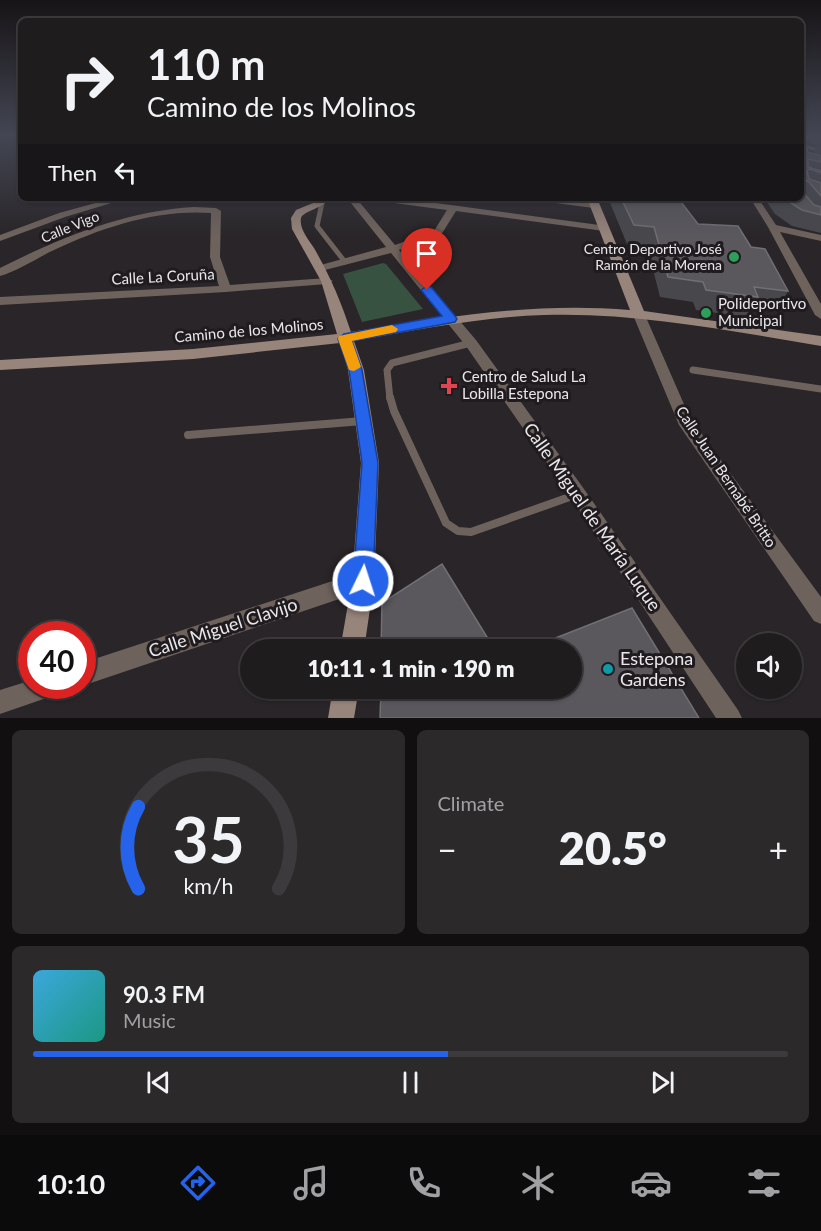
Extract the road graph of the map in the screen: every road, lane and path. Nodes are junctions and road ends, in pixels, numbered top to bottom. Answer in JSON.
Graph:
{"nodes":[{"id":1,"x":112,"y":201,"type":"edge"},
{"id":2,"x":321,"y":201,"type":"edge"},
{"id":3,"x":323,"y":201,"type":"edge"},
{"id":4,"x":353,"y":201,"type":"edge"},
{"id":5,"x":401,"y":201,"type":"edge"},
{"id":6,"x":593,"y":201,"type":"edge"},
{"id":7,"x":756,"y":201,"type":"edge"},
{"id":8,"x":453,"y":208,"type":"junction"},
{"id":9,"x":773,"y":227,"type":"junction"},
{"id":10,"x":604,"y":228,"type":"junction"},
{"id":11,"x":0,"y":238,"type":"edge"},
{"id":12,"x":821,"y":238,"type":"edge"},
{"id":13,"x":392,"y":249,"type":"junction"},
{"id":14,"x":345,"y":262,"type":"junction"},
{"id":15,"x":321,"y":268,"type":"junction"},
{"id":16,"x":0,"y":273,"type":"edge"},
{"id":17,"x":327,"y":281,"type":"junction"},
{"id":18,"x":226,"y":289,"type":"junction"},
{"id":19,"x":0,"y":301,"type":"edge"},
{"id":20,"x":639,"y":315,"type":"junction"},
{"id":21,"x":821,"y":315,"type":"edge"},
{"id":22,"x":451,"y":319,"type":"junction"},
{"id":23,"x":344,"y":339,"type":"junction"},
{"id":24,"x":821,"y":341,"type":"edge"},
{"id":25,"x":471,"y":343,"type":"junction"},
{"id":26,"x":0,"y":365,"type":"edge"},
{"id":27,"x":693,"y":370,"type":"dead end"},
{"id":28,"x":821,"y":389,"type":"edge"},
{"id":29,"x":363,"y":421,"type":"junction"},
{"id":30,"x":188,"y":435,"type":"dead end"},
{"id":31,"x":578,"y":494,"type":"junction"},
{"id":32,"x":363,"y":581,"type":"junction"},
{"id":33,"x":821,"y":614,"type":"edge"},
{"id":34,"x":354,"y":639,"type":"edge"},
{"id":35,"x":96,"y":670,"type":"edge"},
{"id":36,"x":18,"y":696,"type":"edge"},
{"id":37,"x":344,"y":699,"type":"edge"},
{"id":38,"x":0,"y":702,"type":"edge"},
{"id":39,"x":341,"y":718,"type":"edge"},
{"id":40,"x":730,"y":718,"type":"edge"}],
"edges":[{"from":1,"to":11,"type":"street"},
{"from":2,"to":15,"type":"street"},
{"from":3,"to":14,"type":"lane"},
{"from":4,"to":13,"type":"street","name":"Calle Miguel de María Luque"},
{"from":5,"to":8,"type":"street"},
{"from":6,"to":10,"type":"street","name":"Calle Juan Bernabé Britto"},
{"from":7,"to":9,"type":"street"},
{"from":8,"to":10,"type":"street"},
{"from":8,"to":13,"type":"street"},
{"from":9,"to":12,"type":"street"},
{"from":9,"to":21,"type":"street"},
{"from":10,"to":20,"type":"street","name":"Calle Juan Bernabé Britto"},
{"from":13,"to":14,"type":"street"},
{"from":13,"to":22,"type":"street","name":"Calle Miguel de María Luque"},
{"from":14,"to":15,"type":"street"},
{"from":15,"to":17,"type":"street"},
{"from":16,"to":18,"type":"street","name":"Calle Vigo"},
{"from":17,"to":18,"type":"street","name":"Calle La Coruña"},
{"from":17,"to":23,"type":"street"},
{"from":18,"to":19,"type":"street","name":"Calle La Coruña"},
{"from":20,"to":22,"type":"street","name":"Camino de los Molinos"},
{"from":20,"to":24,"type":"street","name":"Camino de los Molinos"},
{"from":20,"to":33,"type":"street","name":"Calle Juan Bernabé Britto"},
{"from":22,"to":23,"type":"street","name":"Camino de los Molinos"},
{"from":22,"to":25,"type":"street","name":"Calle Miguel de María Luque"},
{"from":23,"to":26,"type":"street","name":"Camino de los Molinos"},
{"from":23,"to":29,"type":"street"},
{"from":25,"to":31,"type":"street","name":"Calle Miguel de María Luque"},
{"from":25,"to":31,"type":"lane"},
{"from":27,"to":28,"type":"lane"},
{"from":29,"to":30,"type":"lane"},
{"from":29,"to":32,"type":"street"},
{"from":31,"to":40,"type":"street","name":"Calle Miguel de María Luque"},
{"from":32,"to":34,"type":"street"},
{"from":32,"to":35,"type":"street","name":"Calle Miguel Clavijo"},
{"from":36,"to":38,"type":"street"},
{"from":37,"to":39,"type":"street"}]}
